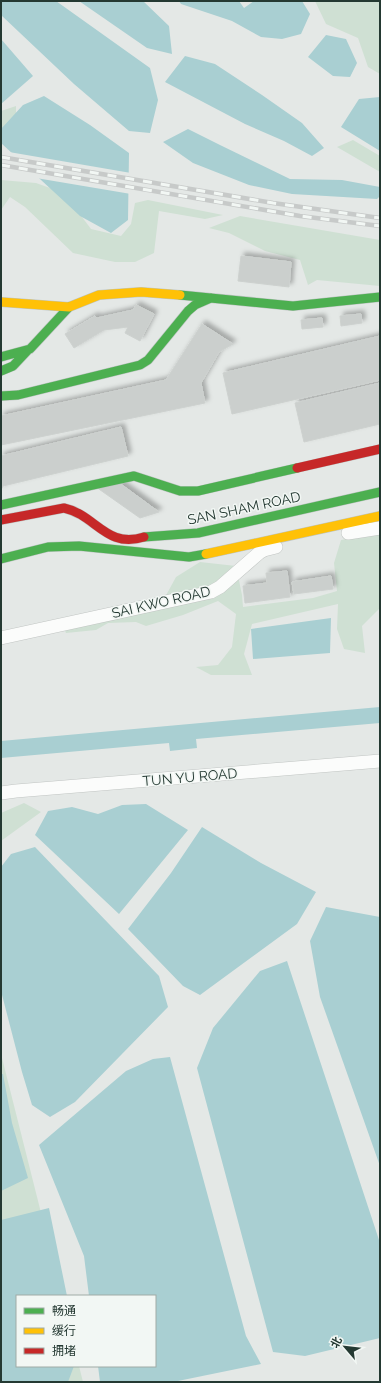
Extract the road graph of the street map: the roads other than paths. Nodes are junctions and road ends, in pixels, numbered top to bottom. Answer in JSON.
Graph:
{"nodes":[{"id":1,"x":380,"y":297,"type":"edge"},
{"id":2,"x":211,"y":298,"type":"junction"},
{"id":3,"x":1,"y":302,"type":"edge"},
{"id":4,"x":69,"y":307,"type":"junction"},
{"id":5,"x":30,"y":349,"type":"junction"},
{"id":6,"x":1,"y":356,"type":"edge"},
{"id":7,"x":1,"y":371,"type":"edge"},
{"id":8,"x":1,"y":396,"type":"edge"},
{"id":9,"x":380,"y":450,"type":"edge"},
{"id":10,"x":380,"y":492,"type":"edge"},
{"id":11,"x":1,"y":504,"type":"edge"},
{"id":12,"x":380,"y":516,"type":"edge"},
{"id":13,"x":1,"y":520,"type":"edge"},
{"id":14,"x":380,"y":528,"type":"edge"},
{"id":15,"x":1,"y":559,"type":"edge"},
{"id":16,"x":1,"y":638,"type":"edge"},
{"id":17,"x":380,"y":761,"type":"edge"},
{"id":18,"x":1,"y":793,"type":"edge"}],
"edges":[{"from":1,"to":2,"type":"main road"},
{"from":2,"to":4,"type":"main road"},
{"from":2,"to":8,"type":"main road"},
{"from":3,"to":4,"type":"main road"},
{"from":4,"to":5,"type":"main road"},
{"from":5,"to":6,"type":"main road"},
{"from":5,"to":7,"type":"main road"},
{"from":9,"to":11,"type":"main road","name":"SAN SHAM ROAD"},
{"from":10,"to":13,"type":"main road","name":"SAN SHAM ROAD"},
{"from":12,"to":15,"type":"main road"},
{"from":14,"to":16,"type":"street","name":"SAI KWO ROAD"},
{"from":17,"to":18,"type":"street","name":"TUN YU ROAD"}]}
